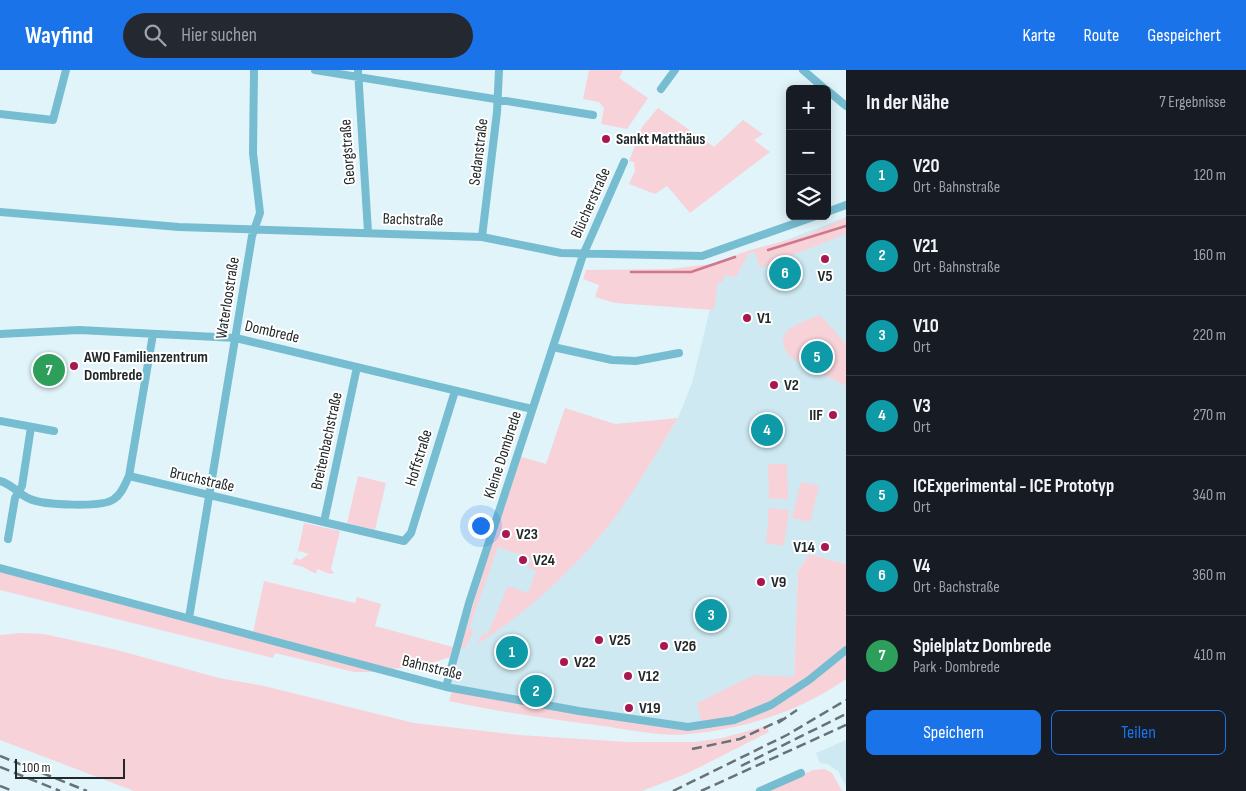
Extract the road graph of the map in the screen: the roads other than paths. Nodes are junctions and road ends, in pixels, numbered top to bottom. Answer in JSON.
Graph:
{"nodes":[{"id":1,"x":66,"y":70,"type":"edge"},
{"id":2,"x":254,"y":70,"type":"edge"},
{"id":3,"x":316,"y":70,"type":"edge"},
{"id":4,"x":499,"y":70,"type":"edge"},
{"id":5,"x":675,"y":70,"type":"edge"},
{"id":6,"x":803,"y":70,"type":"edge"},
{"id":7,"x":357,"y":73,"type":"edge"},
{"id":8,"x":820,"y":85,"type":"edge"},
{"id":9,"x":661,"y":90,"type":"dead end"},
{"id":10,"x":831,"y":94,"type":"edge"},
{"id":11,"x":498,"y":100,"type":"junction"},
{"id":12,"x":846,"y":106,"type":"edge"},
{"id":13,"x":0,"y":114,"type":"edge"},
{"id":14,"x":593,"y":115,"type":"dead end"},
{"id":15,"x":624,"y":162,"type":"dead end"},
{"id":16,"x":846,"y":205,"type":"edge"},
{"id":17,"x":831,"y":211,"type":"edge"},
{"id":18,"x":0,"y":212,"type":"edge"},
{"id":19,"x":805,"y":220,"type":"edge"},
{"id":20,"x":256,"y":229,"type":"junction"},
{"id":21,"x":368,"y":232,"type":"junction"},
{"id":22,"x":482,"y":237,"type":"junction"},
{"id":23,"x":583,"y":255,"type":"junction"},
{"id":24,"x":0,"y":334,"type":"edge"},
{"id":25,"x":153,"y":334,"type":"junction"},
{"id":26,"x":236,"y":338,"type":"junction"},
{"id":27,"x":553,"y":347,"type":"junction"},
{"id":28,"x":678,"y":353,"type":"dead end"},
{"id":29,"x":357,"y":367,"type":"junction"},
{"id":30,"x":455,"y":391,"type":"junction"},
{"id":31,"x":532,"y":409,"type":"junction"},
{"id":32,"x":0,"y":421,"type":"edge"},
{"id":33,"x":31,"y":427,"type":"junction"},
{"id":34,"x":54,"y":431,"type":"dead end"},
{"id":35,"x":129,"y":476,"type":"junction"},
{"id":36,"x":0,"y":481,"type":"edge"},
{"id":37,"x":19,"y":491,"type":"junction"},
{"id":38,"x":211,"y":496,"type":"junction"},
{"id":39,"x":324,"y":522,"type":"junction"},
{"id":40,"x":411,"y":533,"type":"joint"},
{"id":41,"x":8,"y":540,"type":"dead end"},
{"id":42,"x":0,"y":568,"type":"edge"},
{"id":43,"x":189,"y":618,"type":"junction"},
{"id":44,"x":846,"y":650,"type":"edge"},
{"id":45,"x":446,"y":687,"type":"junction"},
{"id":46,"x":801,"y":773,"type":"dead end"},
{"id":47,"x":760,"y":791,"type":"edge"}],
"edges":[{"from":1,"to":13,"type":"street"},
{"from":2,"to":20,"type":"street","name":"Waterloostraße"},
{"from":3,"to":7,"type":"street"},
{"from":4,"to":11,"type":"street","name":"Sedanstraße"},
{"from":5,"to":9,"type":"street"},
{"from":6,"to":8,"type":"street"},
{"from":7,"to":11,"type":"street"},
{"from":7,"to":21,"type":"street","name":"Georgstraße"},
{"from":10,"to":12,"type":"street"},
{"from":11,"to":14,"type":"street"},
{"from":11,"to":22,"type":"street","name":"Sedanstraße"},
{"from":15,"to":23,"type":"street","name":"Blücherstraße"},
{"from":16,"to":17,"type":"street"},
{"from":18,"to":20,"type":"street","name":"Bachstraße"},
{"from":19,"to":23,"type":"street","name":"Bachstraße"},
{"from":20,"to":21,"type":"street","name":"Bachstraße"},
{"from":20,"to":26,"type":"street","name":"Waterloostraße"},
{"from":21,"to":22,"type":"street","name":"Bachstraße"},
{"from":22,"to":23,"type":"street","name":"Bachstraße"},
{"from":23,"to":27,"type":"street","name":"Kleine Dombrede"},
{"from":24,"to":25,"type":"street","name":"Dombrede"},
{"from":25,"to":26,"type":"street","name":"Dombrede"},
{"from":25,"to":35,"type":"street"},
{"from":26,"to":29,"type":"street","name":"Dombrede"},
{"from":26,"to":38,"type":"street","name":"Waterloostraße"},
{"from":27,"to":28,"type":"street"},
{"from":27,"to":31,"type":"street","name":"Kleine Dombrede"},
{"from":29,"to":30,"type":"street","name":"Dombrede"},
{"from":29,"to":39,"type":"street","name":"Breitenbachstraße"},
{"from":30,"to":31,"type":"street","name":"Dombrede"},
{"from":30,"to":40,"type":"street","name":"Hoffstraße"},
{"from":31,"to":45,"type":"street","name":"Kleine Dombrede"},
{"from":32,"to":33,"type":"street"},
{"from":33,"to":34,"type":"street"},
{"from":33,"to":37,"type":"street"},
{"from":35,"to":37,"type":"street"},
{"from":35,"to":38,"type":"street","name":"Bruchstraße"},
{"from":36,"to":37,"type":"street"},
{"from":37,"to":41,"type":"street"},
{"from":38,"to":39,"type":"street","name":"Bruchstraße"},
{"from":38,"to":43,"type":"street","name":"Waterloostraße"},
{"from":39,"to":40,"type":"street","name":"Bruchstraße"},
{"from":42,"to":43,"type":"street","name":"Bahnstraße"},
{"from":43,"to":45,"type":"street","name":"Bahnstraße"},
{"from":44,"to":45,"type":"street","name":"Bahnstraße"},
{"from":46,"to":47,"type":"street"}]}
